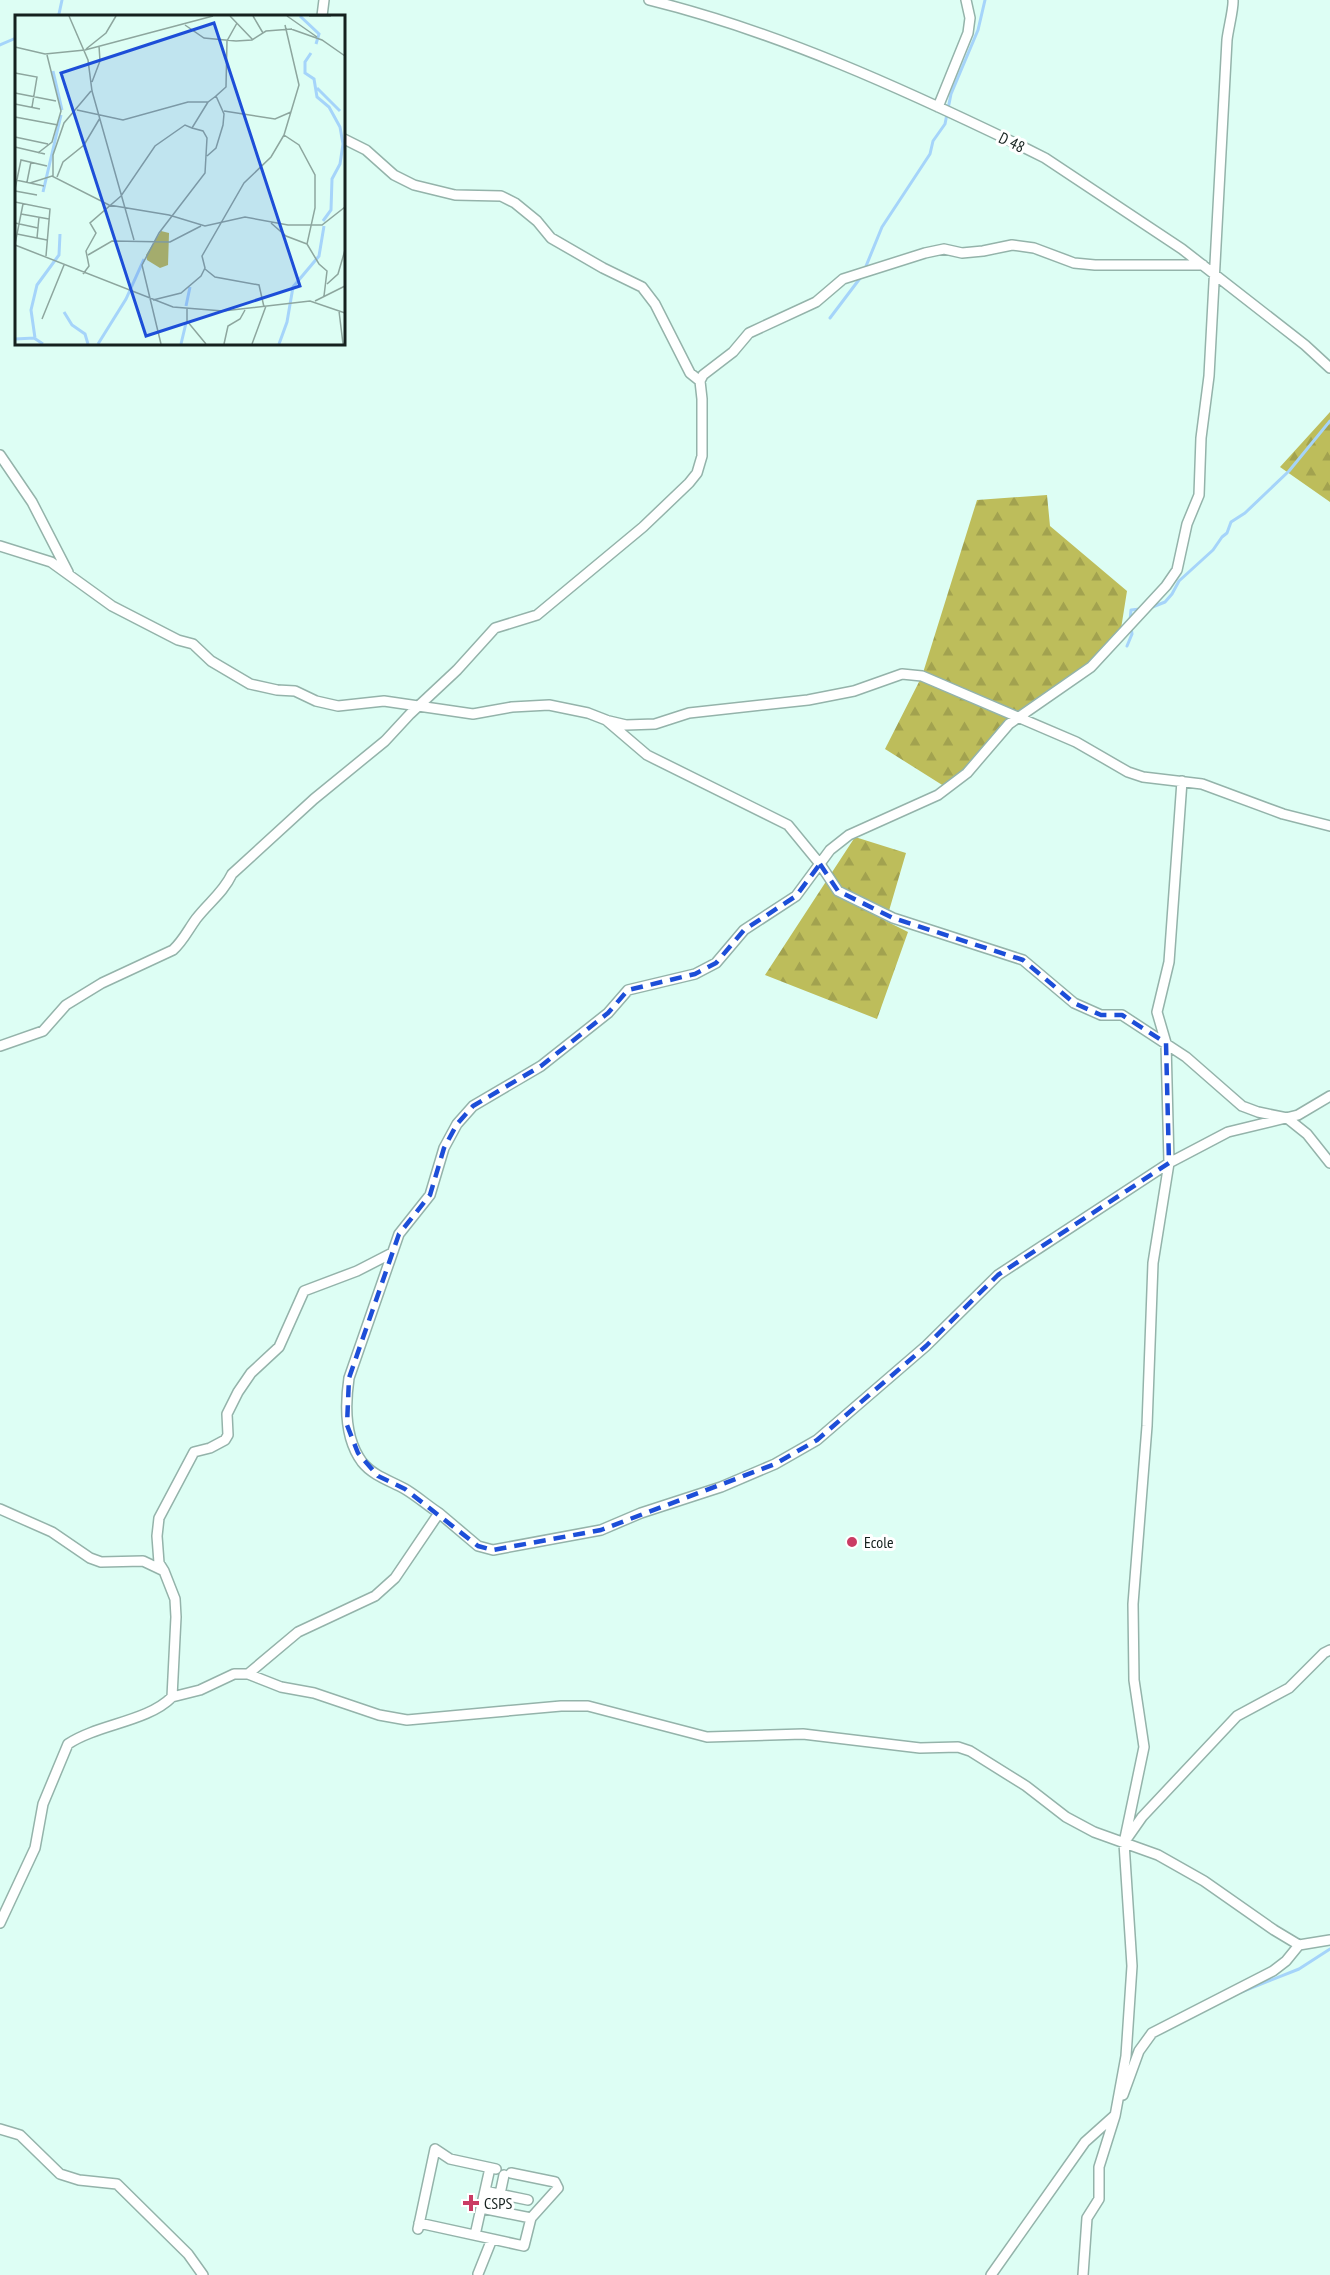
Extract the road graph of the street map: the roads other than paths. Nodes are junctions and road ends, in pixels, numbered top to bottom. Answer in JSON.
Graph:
{"nodes":[{"id":1,"x":324,"y":0,"type":"edge"},
{"id":2,"x":649,"y":0,"type":"edge"},
{"id":3,"x":966,"y":0,"type":"edge"},
{"id":4,"x":1233,"y":0,"type":"edge"},
{"id":5,"x":322,"y":15,"type":"edge"},
{"id":6,"x":938,"y":107,"type":"junction"},
{"id":7,"x":345,"y":140,"type":"edge"},
{"id":8,"x":1203,"y":265,"type":"junction"},
{"id":9,"x":1213,"y":273,"type":"junction"},
{"id":10,"x":1330,"y":368,"type":"edge"},
{"id":11,"x":700,"y":381,"type":"junction"},
{"id":12,"x":0,"y":455,"type":"edge"},
{"id":13,"x":0,"y":546,"type":"edge"},
{"id":14,"x":68,"y":572,"type":"junction"},
{"id":15,"x":419,"y":705,"type":"junction"},
{"id":16,"x":1018,"y":718,"type":"junction"},
{"id":17,"x":606,"y":720,"type":"junction"},
{"id":18,"x":1182,"y":781,"type":"junction"},
{"id":19,"x":1330,"y":826,"type":"edge"},
{"id":20,"x":820,"y":864,"type":"junction"},
{"id":21,"x":1166,"y":1043,"type":"junction"},
{"id":22,"x":0,"y":1047,"type":"edge"},
{"id":23,"x":1330,"y":1096,"type":"edge"},
{"id":24,"x":1287,"y":1118,"type":"junction"},
{"id":25,"x":1169,"y":1162,"type":"junction"},
{"id":26,"x":1330,"y":1163,"type":"edge"},
{"id":27,"x":392,"y":1254,"type":"junction"},
{"id":28,"x":0,"y":1509,"type":"edge"},
{"id":29,"x":439,"y":1514,"type":"junction"},
{"id":30,"x":164,"y":1571,"type":"junction"},
{"id":31,"x":1330,"y":1650,"type":"edge"},
{"id":32,"x":248,"y":1674,"type":"junction"},
{"id":33,"x":172,"y":1697,"type":"junction"},
{"id":34,"x":1124,"y":1843,"type":"junction"},
{"id":35,"x":0,"y":1923,"type":"edge"},
{"id":36,"x":1330,"y":1940,"type":"edge"},
{"id":37,"x":1299,"y":1945,"type":"junction"},
{"id":38,"x":1115,"y":2116,"type":"junction"},
{"id":39,"x":0,"y":2129,"type":"edge"},
{"id":40,"x":500,"y":2171,"type":"junction"},
{"id":41,"x":485,"y":2191,"type":"junction"},
{"id":42,"x":500,"y":2194,"type":"junction"},
{"id":43,"x":528,"y":2200,"type":"dead end"},
{"id":44,"x":481,"y":2208,"type":"junction"},
{"id":45,"x":531,"y":2218,"type":"junction"},
{"id":46,"x":475,"y":2235,"type":"junction"},
{"id":47,"x":492,"y":2239,"type":"junction"},
{"id":48,"x":478,"y":2274,"type":"edge"},
{"id":49,"x":203,"y":2275,"type":"edge"},
{"id":50,"x":991,"y":2275,"type":"edge"},
{"id":51,"x":1083,"y":2275,"type":"edge"}],
"edges":[{"from":1,"to":5,"type":"street"},
{"from":2,"to":6,"type":"street","name":"D 48"},
{"from":3,"to":6,"type":"street"},
{"from":4,"to":9,"type":"street"},
{"from":6,"to":8,"type":"street","name":"D 48"},
{"from":7,"to":11,"type":"street"},
{"from":8,"to":9,"type":"street","name":"D 48"},
{"from":8,"to":11,"type":"street"},
{"from":9,"to":10,"type":"street","name":"D 48"},
{"from":9,"to":16,"type":"street"},
{"from":11,"to":15,"type":"street"},
{"from":12,"to":14,"type":"street"},
{"from":13,"to":14,"type":"street"},
{"from":14,"to":15,"type":"street"},
{"from":15,"to":17,"type":"street"},
{"from":15,"to":22,"type":"street"},
{"from":16,"to":17,"type":"street"},
{"from":16,"to":18,"type":"street"},
{"from":16,"to":20,"type":"street"},
{"from":17,"to":20,"type":"street"},
{"from":18,"to":19,"type":"street"},
{"from":18,"to":21,"type":"street"},
{"from":20,"to":21,"type":"street"},
{"from":20,"to":27,"type":"street"},
{"from":21,"to":24,"type":"street"},
{"from":21,"to":25,"type":"street"},
{"from":23,"to":24,"type":"street"},
{"from":24,"to":25,"type":"street"},
{"from":24,"to":26,"type":"street"},
{"from":25,"to":29,"type":"street"},
{"from":25,"to":34,"type":"street"},
{"from":27,"to":29,"type":"street"},
{"from":27,"to":30,"type":"street"},
{"from":28,"to":30,"type":"street"},
{"from":29,"to":32,"type":"street"},
{"from":30,"to":33,"type":"street"},
{"from":31,"to":34,"type":"street"},
{"from":32,"to":33,"type":"street"},
{"from":32,"to":34,"type":"street"},
{"from":33,"to":35,"type":"street"},
{"from":34,"to":37,"type":"street"},
{"from":34,"to":38,"type":"street"},
{"from":36,"to":37,"type":"street"},
{"from":37,"to":38,"type":"street"},
{"from":38,"to":50,"type":"street"},
{"from":38,"to":51,"type":"street"},
{"from":39,"to":49,"type":"street"},
{"from":40,"to":41,"type":"street"},
{"from":40,"to":42,"type":"street"},
{"from":40,"to":45,"type":"street"},
{"from":40,"to":46,"type":"street"},
{"from":41,"to":42,"type":"street"},
{"from":41,"to":44,"type":"street"},
{"from":42,"to":43,"type":"street"},
{"from":44,"to":45,"type":"street"},
{"from":44,"to":46,"type":"street"},
{"from":45,"to":47,"type":"street"},
{"from":46,"to":47,"type":"street"},
{"from":47,"to":48,"type":"street"}]}
